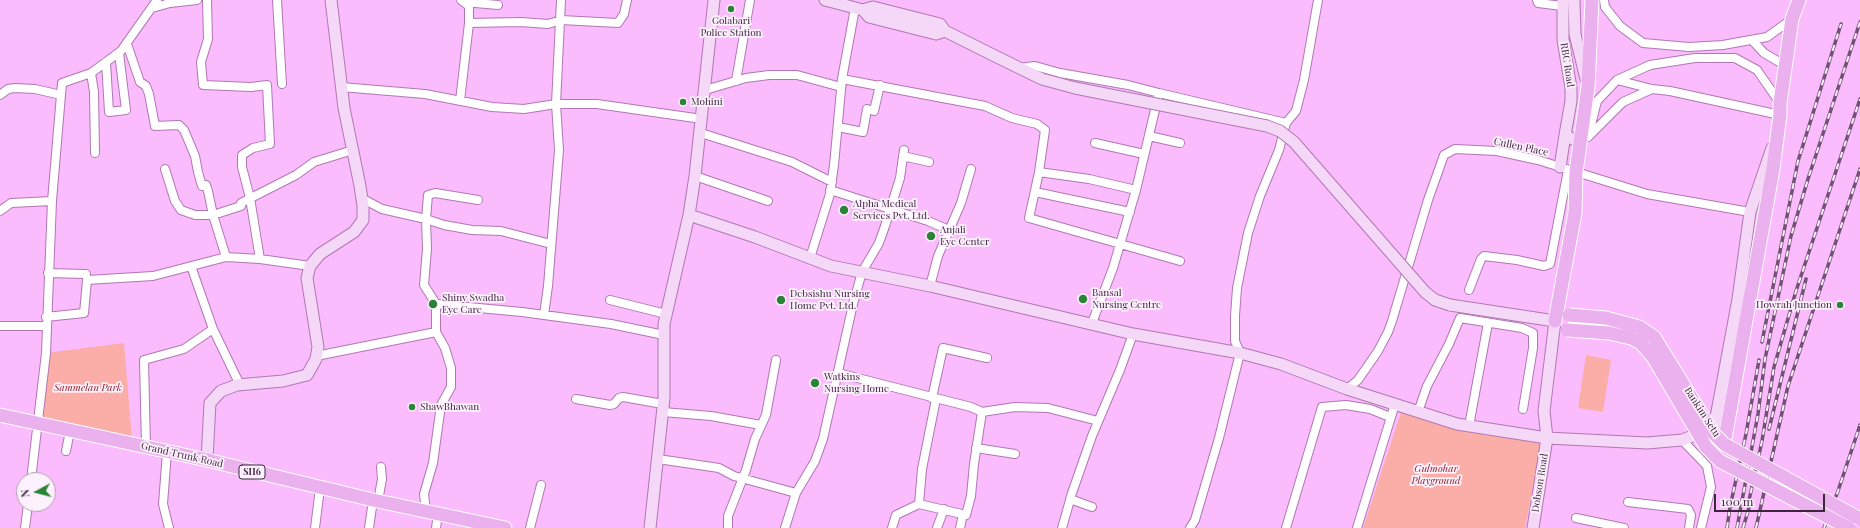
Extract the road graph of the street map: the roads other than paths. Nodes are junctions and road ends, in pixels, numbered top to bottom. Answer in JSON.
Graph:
{"nodes":[{"id":1,"x":157,"y":0,"type":"edge"},
{"id":2,"x":197,"y":0,"type":"edge"},
{"id":3,"x":207,"y":0,"type":"edge"},
{"id":4,"x":277,"y":0,"type":"edge"},
{"id":5,"x":331,"y":0,"type":"edge"},
{"id":6,"x":561,"y":0,"type":"edge"},
{"id":7,"x":627,"y":0,"type":"edge"},
{"id":8,"x":714,"y":0,"type":"edge"},
{"id":9,"x":750,"y":0,"type":"edge"},
{"id":10,"x":825,"y":0,"type":"edge"},
{"id":11,"x":1318,"y":0,"type":"edge"},
{"id":12,"x":1537,"y":0,"type":"edge"},
{"id":13,"x":1574,"y":0,"type":"edge"},
{"id":14,"x":1592,"y":0,"type":"edge"},
{"id":15,"x":1604,"y":0,"type":"edge"},
{"id":16,"x":1799,"y":0,"type":"edge"},
{"id":17,"x":463,"y":1,"type":"edge"},
{"id":18,"x":1563,"y":3,"type":"edge"},
{"id":19,"x":498,"y":5,"type":"dead end"},
{"id":20,"x":152,"y":8,"type":"junction"},
{"id":21,"x":859,"y":9,"type":"junction"},
{"id":22,"x":1792,"y":19,"type":"junction"},
{"id":23,"x":561,"y":20,"type":"junction"},
{"id":24,"x":469,"y":23,"type":"junction"},
{"id":25,"x":1752,"y":40,"type":"junction"},
{"id":26,"x":127,"y":44,"type":"junction"},
{"id":27,"x":119,"y":53,"type":"junction"},
{"id":28,"x":106,"y":62,"type":"junction"},
{"id":29,"x":1786,"y":66,"type":"junction"},
{"id":30,"x":1020,"y":68,"type":"junction"},
{"id":31,"x":90,"y":73,"type":"junction"},
{"id":32,"x":1617,"y":80,"type":"junction"},
{"id":33,"x":736,"y":81,"type":"junction"},
{"id":34,"x":841,"y":83,"type":"junction"},
{"id":35,"x":282,"y":84,"type":"dead end"},
{"id":36,"x":880,"y":85,"type":"junction"},
{"id":37,"x":341,"y":87,"type":"junction"},
{"id":38,"x":1588,"y":87,"type":"junction"},
{"id":39,"x":1652,"y":89,"type":"junction"},
{"id":40,"x":705,"y":90,"type":"junction"},
{"id":41,"x":1159,"y":93,"type":"junction"},
{"id":42,"x":0,"y":95,"type":"edge"},
{"id":43,"x":61,"y":95,"type":"junction"},
{"id":44,"x":460,"y":101,"type":"junction"},
{"id":45,"x":556,"y":104,"type":"junction"},
{"id":46,"x":1780,"y":109,"type":"junction"},
{"id":47,"x":702,"y":118,"type":"junction"},
{"id":48,"x":1286,"y":123,"type":"junction"},
{"id":49,"x":838,"y":127,"type":"junction"},
{"id":50,"x":1778,"y":131,"type":"junction"},
{"id":51,"x":701,"y":133,"type":"junction"},
{"id":52,"x":1565,"y":135,"type":"junction"},
{"id":53,"x":1149,"y":136,"type":"junction"},
{"id":54,"x":1584,"y":140,"type":"junction"},
{"id":55,"x":1095,"y":143,"type":"dead end"},
{"id":56,"x":1180,"y":143,"type":"dead end"},
{"id":57,"x":353,"y":150,"type":"junction"},
{"id":58,"x":95,"y":153,"type":"dead end"},
{"id":59,"x":1144,"y":154,"type":"junction"},
{"id":60,"x":929,"y":162,"type":"dead end"},
{"id":61,"x":165,"y":169,"type":"dead end"},
{"id":62,"x":971,"y":169,"type":"dead end"},
{"id":63,"x":1568,"y":169,"type":"junction"},
{"id":64,"x":1039,"y":172,"type":"junction"},
{"id":65,"x":695,"y":176,"type":"junction"},
{"id":66,"x":831,"y":186,"type":"junction"},
{"id":67,"x":1136,"y":190,"type":"junction"},
{"id":68,"x":1035,"y":192,"type":"junction"},
{"id":69,"x":250,"y":198,"type":"junction"},
{"id":70,"x":362,"y":199,"type":"junction"},
{"id":71,"x":478,"y":200,"type":"dead end"},
{"id":72,"x":52,"y":201,"type":"junction"},
{"id":73,"x":768,"y":201,"type":"dead end"},
{"id":74,"x":890,"y":210,"type":"junction"},
{"id":75,"x":0,"y":211,"type":"edge"},
{"id":76,"x":1130,"y":212,"type":"junction"},
{"id":77,"x":1750,"y":212,"type":"junction"},
{"id":78,"x":213,"y":215,"type":"junction"},
{"id":79,"x":689,"y":215,"type":"junction"},
{"id":80,"x":426,"y":219,"type":"junction"},
{"id":81,"x":949,"y":230,"type":"junction"},
{"id":82,"x":1120,"y":243,"type":"junction"},
{"id":83,"x":551,"y":244,"type":"junction"},
{"id":84,"x":226,"y":258,"type":"junction"},
{"id":85,"x":810,"y":258,"type":"junction"},
{"id":86,"x":260,"y":259,"type":"junction"},
{"id":87,"x":1180,"y":261,"type":"dead end"},
{"id":88,"x":191,"y":266,"type":"junction"},
{"id":89,"x":310,"y":266,"type":"junction"},
{"id":90,"x":862,"y":272,"type":"junction"},
{"id":91,"x":48,"y":273,"type":"junction"},
{"id":92,"x":86,"y":274,"type":"dead end"},
{"id":93,"x":930,"y":286,"type":"junction"},
{"id":94,"x":1469,"y":290,"type":"dead end"},
{"id":95,"x":610,"y":300,"type":"dead end"},
{"id":96,"x":436,"y":304,"type":"junction"},
{"id":97,"x":666,"y":314,"type":"junction"},
{"id":98,"x":544,"y":315,"type":"junction"},
{"id":99,"x":46,"y":317,"type":"junction"},
{"id":100,"x":1555,"y":321,"type":"junction"},
{"id":101,"x":1092,"y":323,"type":"junction"},
{"id":102,"x":1488,"y":323,"type":"junction"},
{"id":103,"x":0,"y":326,"type":"edge"},
{"id":104,"x":46,"y":326,"type":"junction"},
{"id":105,"x":214,"y":329,"type":"junction"},
{"id":106,"x":436,"y":332,"type":"junction"},
{"id":107,"x":1133,"y":334,"type":"junction"},
{"id":108,"x":664,"y":335,"type":"junction"},
{"id":109,"x":1240,"y":353,"type":"junction"},
{"id":110,"x":316,"y":356,"type":"junction"},
{"id":111,"x":987,"y":358,"type":"dead end"},
{"id":112,"x":776,"y":360,"type":"dead end"},
{"id":113,"x":838,"y":373,"type":"junction"},
{"id":114,"x":240,"y":385,"type":"junction"},
{"id":115,"x":1346,"y":389,"type":"junction"},
{"id":116,"x":576,"y":399,"type":"dead end"},
{"id":117,"x":934,"y":399,"type":"junction"},
{"id":118,"x":1395,"y":404,"type":"junction"},
{"id":119,"x":663,"y":408,"type":"junction"},
{"id":120,"x":1523,"y":409,"type":"dead end"},
{"id":121,"x":982,"y":412,"type":"junction"},
{"id":122,"x":1418,"y":412,"type":"junction"},
{"id":123,"x":0,"y":415,"type":"edge"},
{"id":124,"x":1390,"y":417,"type":"junction"},
{"id":125,"x":1098,"y":421,"type":"junction"},
{"id":126,"x":37,"y":423,"type":"junction"},
{"id":127,"x":761,"y":425,"type":"junction"},
{"id":128,"x":1469,"y":426,"type":"junction"},
{"id":129,"x":70,"y":431,"type":"junction"},
{"id":130,"x":1547,"y":438,"type":"junction"},
{"id":131,"x":1682,"y":440,"type":"junction"},
{"id":132,"x":1724,"y":444,"type":"junction"},
{"id":133,"x":146,"y":447,"type":"junction"},
{"id":134,"x":976,"y":448,"type":"junction"},
{"id":135,"x":66,"y":451,"type":"dead end"},
{"id":136,"x":166,"y":452,"type":"junction"},
{"id":137,"x":1014,"y":454,"type":"dead end"},
{"id":138,"x":658,"y":459,"type":"junction"},
{"id":139,"x":207,"y":460,"type":"junction"},
{"id":140,"x":380,"y":467,"type":"dead end"},
{"id":141,"x":32,"y":472,"type":"edge"},
{"id":142,"x":743,"y":479,"type":"junction"},
{"id":143,"x":541,"y":485,"type":"dead end"},
{"id":144,"x":320,"y":488,"type":"junction"},
{"id":145,"x":796,"y":493,"type":"junction"},
{"id":146,"x":1070,"y":499,"type":"junction"},
{"id":147,"x":376,"y":501,"type":"junction"},
{"id":148,"x":1628,"y":502,"type":"dead end"},
{"id":149,"x":919,"y":504,"type":"junction"},
{"id":150,"x":1092,"y":507,"type":"dead end"},
{"id":151,"x":944,"y":510,"type":"junction"},
{"id":152,"x":27,"y":512,"type":"edge"},
{"id":153,"x":432,"y":513,"type":"junction"},
{"id":154,"x":963,"y":514,"type":"junction"},
{"id":155,"x":1576,"y":518,"type":"dead end"},
{"id":156,"x":1860,"y":519,"type":"edge"},
{"id":157,"x":25,"y":528,"type":"edge"},
{"id":158,"x":169,"y":528,"type":"edge"},
{"id":159,"x":315,"y":528,"type":"edge"},
{"id":160,"x":369,"y":528,"type":"edge"},
{"id":161,"x":436,"y":528,"type":"edge"},
{"id":162,"x":505,"y":528,"type":"edge"},
{"id":163,"x":530,"y":528,"type":"edge"},
{"id":164,"x":650,"y":528,"type":"edge"},
{"id":165,"x":728,"y":528,"type":"edge"},
{"id":166,"x":784,"y":528,"type":"edge"},
{"id":167,"x":892,"y":528,"type":"edge"},
{"id":168,"x":937,"y":528,"type":"edge"},
{"id":169,"x":960,"y":528,"type":"edge"},
{"id":170,"x":1062,"y":528,"type":"edge"},
{"id":171,"x":1190,"y":528,"type":"edge"},
{"id":172,"x":1286,"y":528,"type":"edge"},
{"id":173,"x":1357,"y":528,"type":"edge"},
{"id":174,"x":1533,"y":528,"type":"edge"},
{"id":175,"x":1624,"y":528,"type":"edge"},
{"id":176,"x":1689,"y":528,"type":"edge"},
{"id":177,"x":1701,"y":528,"type":"edge"},
{"id":178,"x":1849,"y":528,"type":"edge"}],
"edges":[{"from":1,"to":20,"type":"street"},
{"from":2,"to":20,"type":"street"},
{"from":3,"to":69,"type":"street"},
{"from":4,"to":35,"type":"street"},
{"from":5,"to":37,"type":"street"},
{"from":6,"to":23,"type":"street"},
{"from":7,"to":23,"type":"street"},
{"from":8,"to":40,"type":"street"},
{"from":9,"to":33,"type":"street"},
{"from":10,"to":21,"type":"street"},
{"from":11,"to":48,"type":"street"},
{"from":12,"to":18,"type":"street"},
{"from":13,"to":38,"type":"street","name":"RBC Road"},
{"from":14,"to":38,"type":"main road"},
{"from":15,"to":25,"type":"street"},
{"from":16,"to":22,"type":"main road"},
{"from":17,"to":19,"type":"street"},
{"from":17,"to":24,"type":"street"},
{"from":18,"to":52,"type":"street","name":"RBC Road"},
{"from":20,"to":26,"type":"street"},
{"from":21,"to":30,"type":"street"},
{"from":21,"to":34,"type":"street"},
{"from":22,"to":25,"type":"street"},
{"from":22,"to":29,"type":"main road"},
{"from":23,"to":24,"type":"street"},
{"from":23,"to":45,"type":"street"},
{"from":24,"to":44,"type":"street"},
{"from":25,"to":29,"type":"street"},
{"from":26,"to":27,"type":"street"},
{"from":26,"to":78,"type":"street"},
{"from":27,"to":28,"type":"street"},
{"from":27,"to":28,"type":"street"},
{"from":28,"to":31,"type":"street"},
{"from":29,"to":46,"type":"main road"},
{"from":30,"to":41,"type":"street"},
{"from":30,"to":100,"type":"street","bridge":true},
{"from":31,"to":43,"type":"street"},
{"from":31,"to":58,"type":"street"},
{"from":32,"to":39,"type":"street"},
{"from":32,"to":46,"type":"street"},
{"from":32,"to":54,"type":"street"},
{"from":33,"to":34,"type":"street"},
{"from":33,"to":40,"type":"street"},
{"from":34,"to":36,"type":"street"},
{"from":34,"to":49,"type":"street"},
{"from":36,"to":49,"type":"street"},
{"from":36,"to":64,"type":"street"},
{"from":37,"to":44,"type":"street"},
{"from":37,"to":57,"type":"street"},
{"from":38,"to":54,"type":"main road"},
{"from":39,"to":46,"type":"street"},
{"from":39,"to":54,"type":"street"},
{"from":40,"to":47,"type":"street"},
{"from":41,"to":48,"type":"street"},
{"from":41,"to":53,"type":"street"},
{"from":42,"to":43,"type":"street"},
{"from":43,"to":72,"type":"street"},
{"from":44,"to":45,"type":"street"},
{"from":45,"to":47,"type":"street"},
{"from":45,"to":83,"type":"street"},
{"from":46,"to":50,"type":"main road"},
{"from":47,"to":51,"type":"street"},
{"from":48,"to":109,"type":"street"},
{"from":49,"to":66,"type":"street"},
{"from":50,"to":77,"type":"street"},
{"from":50,"to":132,"type":"main road"},
{"from":51,"to":65,"type":"street"},
{"from":51,"to":66,"type":"street"},
{"from":52,"to":54,"type":"street"},
{"from":52,"to":63,"type":"street","name":"RBC Road"},
{"from":53,"to":56,"type":"street"},
{"from":53,"to":59,"type":"street"},
{"from":54,"to":63,"type":"main road"},
{"from":55,"to":59,"type":"street"},
{"from":57,"to":69,"type":"street"},
{"from":57,"to":70,"type":"street"},
{"from":59,"to":67,"type":"street"},
{"from":60,"to":74,"type":"street"},
{"from":61,"to":78,"type":"street"},
{"from":62,"to":81,"type":"street"},
{"from":63,"to":77,"type":"street","name":"Cullen Place"},
{"from":63,"to":94,"type":"street"},
{"from":63,"to":100,"type":"main road"},
{"from":63,"to":115,"type":"street","name":"Cullen Place"},
{"from":64,"to":67,"type":"street"},
{"from":64,"to":68,"type":"street"},
{"from":65,"to":73,"type":"street"},
{"from":65,"to":79,"type":"street"},
{"from":66,"to":74,"type":"street"},
{"from":66,"to":85,"type":"street"},
{"from":67,"to":76,"type":"street"},
{"from":68,"to":76,"type":"street"},
{"from":68,"to":82,"type":"street"},
{"from":69,"to":78,"type":"street"},
{"from":69,"to":86,"type":"street"},
{"from":70,"to":80,"type":"street"},
{"from":70,"to":89,"type":"street"},
{"from":71,"to":80,"type":"street"},
{"from":72,"to":75,"type":"street"},
{"from":72,"to":91,"type":"street"},
{"from":74,"to":81,"type":"street"},
{"from":74,"to":90,"type":"street"},
{"from":76,"to":82,"type":"street"},
{"from":77,"to":131,"type":"street"},
{"from":78,"to":84,"type":"street"},
{"from":79,"to":85,"type":"street"},
{"from":79,"to":97,"type":"street"},
{"from":80,"to":83,"type":"street"},
{"from":80,"to":96,"type":"street"},
{"from":81,"to":93,"type":"street"},
{"from":82,"to":87,"type":"street"},
{"from":82,"to":101,"type":"street"},
{"from":83,"to":98,"type":"street"},
{"from":84,"to":86,"type":"street"},
{"from":84,"to":88,"type":"street"},
{"from":85,"to":90,"type":"street"},
{"from":86,"to":89,"type":"street"},
{"from":88,"to":99,"type":"street"},
{"from":88,"to":105,"type":"street"},
{"from":89,"to":110,"type":"street"},
{"from":90,"to":93,"type":"street"},
{"from":90,"to":113,"type":"street"},
{"from":91,"to":92,"type":"street"},
{"from":91,"to":99,"type":"street"},
{"from":93,"to":101,"type":"street"},
{"from":95,"to":97,"type":"street"},
{"from":96,"to":98,"type":"street"},
{"from":96,"to":106,"type":"street"},
{"from":97,"to":108,"type":"street"},
{"from":98,"to":108,"type":"street"},
{"from":99,"to":104,"type":"street"},
{"from":100,"to":130,"type":"street","name":"Dobson Road"},
{"from":100,"to":132,"type":"main road","name":"Bankim Setu","bridge":true},
{"from":100,"to":178,"type":"main road","name":"Bankim Setu","bridge":true},
{"from":101,"to":107,"type":"street"},
{"from":102,"to":120,"type":"street"},
{"from":102,"to":122,"type":"street"},
{"from":102,"to":128,"type":"street"},
{"from":103,"to":104,"type":"street"},
{"from":104,"to":126,"type":"street"},
{"from":105,"to":114,"type":"street"},
{"from":105,"to":133,"type":"street"},
{"from":106,"to":110,"type":"street"},
{"from":106,"to":153,"type":"street"},
{"from":107,"to":109,"type":"street"},
{"from":107,"to":125,"type":"street"},
{"from":108,"to":119,"type":"street"},
{"from":109,"to":115,"type":"street"},
{"from":109,"to":171,"type":"street"},
{"from":110,"to":114,"type":"street"},
{"from":111,"to":117,"type":"street"},
{"from":112,"to":127,"type":"street"},
{"from":113,"to":117,"type":"street"},
{"from":113,"to":145,"type":"street"},
{"from":114,"to":139,"type":"street"},
{"from":115,"to":118,"type":"street"},
{"from":116,"to":119,"type":"street"},
{"from":117,"to":121,"type":"street"},
{"from":117,"to":149,"type":"street"},
{"from":118,"to":122,"type":"street"},
{"from":118,"to":124,"type":"street"},
{"from":119,"to":127,"type":"street"},
{"from":119,"to":138,"type":"street"},
{"from":121,"to":125,"type":"street"},
{"from":121,"to":134,"type":"street"},
{"from":122,"to":128,"type":"street"},
{"from":123,"to":126,"type":"main road","name":"Grand Trunk Road","number":"SH6"},
{"from":124,"to":172,"type":"street"},
{"from":124,"to":173,"type":"street"},
{"from":125,"to":146,"type":"street"},
{"from":126,"to":129,"type":"main road","name":"Grand Trunk Road","number":"SH6"},
{"from":126,"to":141,"type":"street"},
{"from":127,"to":142,"type":"street"},
{"from":128,"to":130,"type":"street"},
{"from":129,"to":133,"type":"main road","name":"Grand Trunk Road","number":"SH6"},
{"from":129,"to":135,"type":"street"},
{"from":130,"to":131,"type":"street"},
{"from":130,"to":174,"type":"street","name":"Dobson Road"},
{"from":131,"to":177,"type":"street"},
{"from":132,"to":156,"type":"main road","name":"Bankim Setu","bridge":true},
{"from":133,"to":136,"type":"main road","name":"Grand Trunk Road","number":"SH6"},
{"from":134,"to":137,"type":"street"},
{"from":134,"to":154,"type":"street"},
{"from":136,"to":139,"type":"main road","name":"Grand Trunk Road","number":"SH6"},
{"from":136,"to":158,"type":"street"},
{"from":138,"to":142,"type":"street"},
{"from":138,"to":164,"type":"street"},
{"from":139,"to":144,"type":"main road","name":"Grand Trunk Road","number":"SH6"},
{"from":140,"to":147,"type":"street"},
{"from":142,"to":145,"type":"street"},
{"from":142,"to":165,"type":"street"},
{"from":143,"to":163,"type":"street"},
{"from":144,"to":147,"type":"main road","name":"Grand Trunk Road","number":"SH6"},
{"from":144,"to":159,"type":"street"},
{"from":145,"to":166,"type":"street"},
{"from":146,"to":150,"type":"street"},
{"from":146,"to":170,"type":"street"},
{"from":147,"to":153,"type":"main road","name":"Grand Trunk Road","number":"SH6"},
{"from":147,"to":160,"type":"street"},
{"from":148,"to":176,"type":"street"},
{"from":149,"to":151,"type":"street"},
{"from":149,"to":167,"type":"street"},
{"from":151,"to":154,"type":"street"},
{"from":151,"to":168,"type":"street"},
{"from":152,"to":157,"type":"street"},
{"from":153,"to":161,"type":"street"},
{"from":153,"to":162,"type":"main road","name":"Grand Trunk Road","number":"SH6"},
{"from":154,"to":169,"type":"street"},
{"from":155,"to":175,"type":"street"}]}
